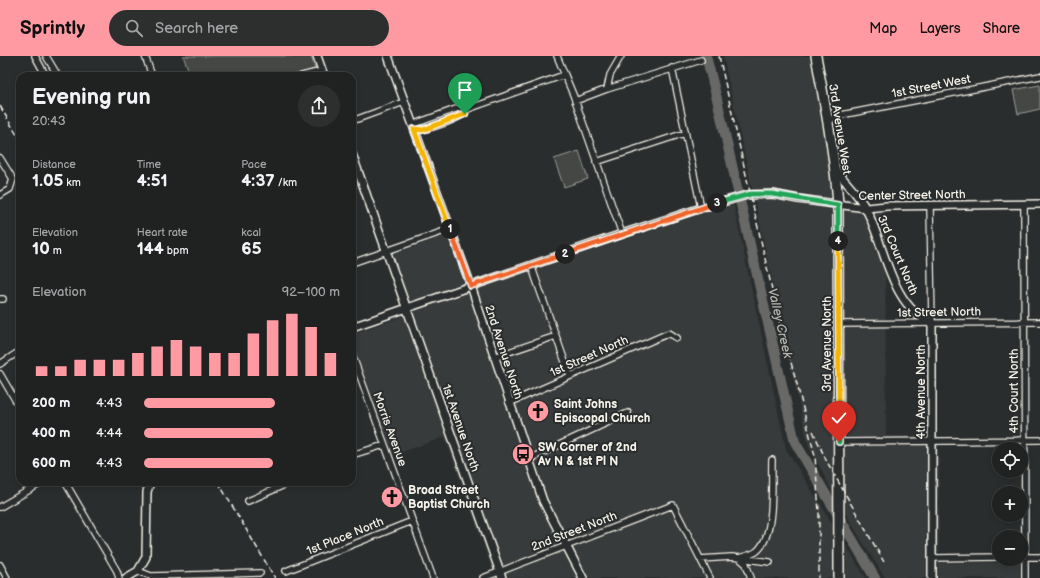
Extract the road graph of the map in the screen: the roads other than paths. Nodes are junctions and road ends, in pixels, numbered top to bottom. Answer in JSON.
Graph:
{"nodes":[{"id":1,"x":35,"y":56,"type":"edge"},
{"id":2,"x":46,"y":56,"type":"edge"},
{"id":3,"x":145,"y":56,"type":"edge"},
{"id":4,"x":317,"y":56,"type":"edge"},
{"id":5,"x":388,"y":56,"type":"edge"},
{"id":6,"x":556,"y":56,"type":"edge"},
{"id":7,"x":621,"y":56,"type":"edge"},
{"id":8,"x":816,"y":56,"type":"edge"},
{"id":9,"x":702,"y":60,"type":"dead end"},
{"id":10,"x":672,"y":68,"type":"junction"},
{"id":11,"x":44,"y":72,"type":"edge"},
{"id":12,"x":56,"y":72,"type":"edge"},
{"id":13,"x":151,"y":72,"type":"edge"},
{"id":14,"x":322,"y":72,"type":"edge"},
{"id":15,"x":564,"y":75,"type":"junction"},
{"id":16,"x":1040,"y":76,"type":"edge"},
{"id":17,"x":607,"y":89,"type":"junction"},
{"id":18,"x":575,"y":101,"type":"junction"},
{"id":19,"x":404,"y":102,"type":"junction"},
{"id":20,"x":468,"y":110,"type":"junction"},
{"id":21,"x":356,"y":120,"type":"edge"},
{"id":22,"x":829,"y":122,"type":"junction"},
{"id":23,"x":414,"y":129,"type":"junction"},
{"id":24,"x":685,"y":133,"type":"junction"},
{"id":25,"x":0,"y":158,"type":"edge"},
{"id":26,"x":596,"y":162,"type":"junction"},
{"id":27,"x":356,"y":165,"type":"edge"},
{"id":28,"x":836,"y":170,"type":"junction"},
{"id":29,"x":0,"y":195,"type":"edge"},
{"id":30,"x":1040,"y":204,"type":"edge"},
{"id":31,"x":838,"y":205,"type":"junction"},
{"id":32,"x":1024,"y":205,"type":"junction"},
{"id":33,"x":930,"y":206,"type":"junction"},
{"id":34,"x":701,"y":208,"type":"junction"},
{"id":35,"x":866,"y":208,"type":"junction"},
{"id":36,"x":450,"y":229,"type":"junction"},
{"id":37,"x":622,"y":234,"type":"junction"},
{"id":38,"x":387,"y":251,"type":"junction"},
{"id":39,"x":356,"y":262,"type":"edge"},
{"id":40,"x":531,"y":265,"type":"junction"},
{"id":41,"x":471,"y":286,"type":"junction"},
{"id":42,"x":407,"y":307,"type":"junction"},
{"id":43,"x":1024,"y":322,"type":"junction"},
{"id":44,"x":1040,"y":322,"type":"edge"},
{"id":45,"x":932,"y":323,"type":"junction"},
{"id":46,"x":838,"y":324,"type":"junction"},
{"id":47,"x":356,"y":326,"type":"edge"},
{"id":48,"x":556,"y":336,"type":"junction"},
{"id":49,"x":677,"y":338,"type":"dead end"},
{"id":50,"x":16,"y":354,"type":"edge"},
{"id":51,"x":494,"y":357,"type":"junction"},
{"id":52,"x":0,"y":364,"type":"edge"},
{"id":53,"x":356,"y":365,"type":"edge"},
{"id":54,"x":0,"y":374,"type":"edge"},
{"id":55,"x":570,"y":376,"type":"junction"},
{"id":56,"x":16,"y":398,"type":"edge"},
{"id":57,"x":509,"y":403,"type":"junction"},
{"id":58,"x":628,"y":413,"type":"dead end"},
{"id":59,"x":1025,"y":440,"type":"junction"},
{"id":60,"x":1040,"y":440,"type":"edge"},
{"id":61,"x":932,"y":441,"type":"junction"},
{"id":62,"x":839,"y":442,"type":"junction"},
{"id":63,"x":384,"y":444,"type":"junction"},
{"id":64,"x":356,"y":454,"type":"edge"},
{"id":65,"x":529,"y":459,"type":"junction"},
{"id":66,"x":772,"y":460,"type":"dead end"},
{"id":67,"x":36,"y":486,"type":"edge"},
{"id":68,"x":67,"y":486,"type":"edge"},
{"id":69,"x":149,"y":486,"type":"edge"},
{"id":70,"x":282,"y":486,"type":"edge"},
{"id":71,"x":248,"y":501,"type":"dead end"},
{"id":72,"x":0,"y":507,"type":"edge"},
{"id":73,"x":412,"y":521,"type":"junction"},
{"id":74,"x":1023,"y":530,"type":"edge"},
{"id":75,"x":565,"y":545,"type":"junction"},
{"id":76,"x":992,"y":557,"type":"edge"},
{"id":77,"x":1028,"y":557,"type":"edge"},
{"id":78,"x":1040,"y":557,"type":"edge"},
{"id":79,"x":739,"y":558,"type":"junction"},
{"id":80,"x":933,"y":558,"type":"junction"},
{"id":81,"x":700,"y":559,"type":"junction"},
{"id":82,"x":770,"y":562,"type":"dead end"},
{"id":83,"x":0,"y":565,"type":"edge"},
{"id":84,"x":1024,"y":566,"type":"edge"},
{"id":85,"x":138,"y":571,"type":"junction"},
{"id":86,"x":286,"y":572,"type":"dead end"},
{"id":87,"x":260,"y":573,"type":"dead end"},
{"id":88,"x":500,"y":575,"type":"edge"},
{"id":89,"x":7,"y":578,"type":"edge"},
{"id":90,"x":120,"y":578,"type":"edge"},
{"id":91,"x":126,"y":578,"type":"edge"},
{"id":92,"x":433,"y":578,"type":"edge"},
{"id":93,"x":483,"y":578,"type":"edge"},
{"id":94,"x":583,"y":578,"type":"edge"},
{"id":95,"x":710,"y":578,"type":"edge"},
{"id":96,"x":751,"y":578,"type":"edge"},
{"id":97,"x":839,"y":578,"type":"edge"},
{"id":98,"x":932,"y":578,"type":"edge"},
{"id":99,"x":1025,"y":578,"type":"edge"}],
"edges":[{"from":1,"to":11,"type":"street"},
{"from":2,"to":12,"type":"street"},
{"from":3,"to":13,"type":"street"},
{"from":4,"to":14,"type":"street"},
{"from":5,"to":19,"type":"street","name":"2nd Avenue North"},
{"from":6,"to":15,"type":"street"},
{"from":7,"to":17,"type":"street"},
{"from":8,"to":22,"type":"main road","name":"3rd Avenue West"},
{"from":9,"to":10,"type":"street"},
{"from":10,"to":17,"type":"street"},
{"from":10,"to":24,"type":"street"},
{"from":15,"to":18,"type":"street"},
{"from":15,"to":20,"type":"street"},
{"from":16,"to":22,"type":"street","name":"1st Street West"},
{"from":17,"to":18,"type":"street"},
{"from":18,"to":26,"type":"street"},
{"from":19,"to":21,"type":"street"},
{"from":19,"to":23,"type":"street","name":"2nd Avenue North"},
{"from":20,"to":23,"type":"street"},
{"from":20,"to":23,"type":"street"},
{"from":22,"to":28,"type":"main road","name":"3rd Avenue West"},
{"from":23,"to":36,"type":"street","name":"2nd Avenue North"},
{"from":24,"to":26,"type":"street"},
{"from":24,"to":34,"type":"street"},
{"from":25,"to":29,"type":"street"},
{"from":26,"to":37,"type":"street"},
{"from":27,"to":38,"type":"street","name":"1st Avenue North"},
{"from":28,"to":31,"type":"main road","name":"3rd Avenue West"},
{"from":28,"to":35,"type":"street","name":"3rd Court North"},
{"from":30,"to":32,"type":"street","name":"Center Street North"},
{"from":31,"to":34,"type":"street","name":"Center Street North"},
{"from":31,"to":35,"type":"street","name":"Center Street North"},
{"from":31,"to":46,"type":"main road","name":"3rd Avenue North"},
{"from":32,"to":33,"type":"street","name":"Center Street North"},
{"from":32,"to":43,"type":"street","name":"4th Court North"},
{"from":33,"to":35,"type":"street","name":"Center Street North"},
{"from":33,"to":45,"type":"street","name":"4th Avenue North"},
{"from":34,"to":37,"type":"street","name":"Center Street North"},
{"from":35,"to":45,"type":"street","name":"3rd Court North"},
{"from":36,"to":38,"type":"street"},
{"from":36,"to":41,"type":"street","name":"2nd Avenue North"},
{"from":37,"to":40,"type":"street","name":"Center Street North"},
{"from":38,"to":39,"type":"street"},
{"from":38,"to":42,"type":"street","name":"1st Avenue North"},
{"from":40,"to":41,"type":"street","name":"Center Street North"},
{"from":40,"to":48,"type":"street"},
{"from":41,"to":42,"type":"street","name":"Center Street North"},
{"from":41,"to":51,"type":"street","name":"2nd Avenue North"},
{"from":42,"to":47,"type":"street","name":"Center Street North"},
{"from":42,"to":88,"type":"street","name":"1st Avenue North"},
{"from":43,"to":44,"type":"street","name":"1st Street North"},
{"from":43,"to":45,"type":"street","name":"1st Street North"},
{"from":43,"to":59,"type":"street","name":"4th Court North"},
{"from":45,"to":46,"type":"street","name":"1st Street North"},
{"from":45,"to":61,"type":"street","name":"4th Avenue North"},
{"from":46,"to":62,"type":"main road","name":"3rd Avenue North"},
{"from":48,"to":51,"type":"street"},
{"from":48,"to":55,"type":"street"},
{"from":49,"to":55,"type":"street","name":"1st Street North"},
{"from":50,"to":52,"type":"street"},
{"from":51,"to":57,"type":"street","name":"2nd Avenue North"},
{"from":53,"to":63,"type":"street","name":"Morris Avenue"},
{"from":54,"to":56,"type":"street"},
{"from":55,"to":57,"type":"street","name":"1st Street North"},
{"from":57,"to":65,"type":"street","name":"2nd Avenue North"},
{"from":58,"to":65,"type":"street"},
{"from":59,"to":60,"type":"street"},
{"from":59,"to":61,"type":"street"},
{"from":59,"to":74,"type":"street","name":"4th Court North"},
{"from":61,"to":62,"type":"street"},
{"from":61,"to":80,"type":"street","name":"4th Avenue North"},
{"from":62,"to":97,"type":"main road","name":"3rd Avenue North"},
{"from":63,"to":64,"type":"street"},
{"from":63,"to":73,"type":"street","name":"Morris Avenue"},
{"from":65,"to":75,"type":"street","name":"2nd Avenue North"},
{"from":66,"to":79,"type":"street"},
{"from":67,"to":72,"type":"street"},
{"from":68,"to":90,"type":"street"},
{"from":69,"to":85,"type":"street"},
{"from":70,"to":71,"type":"street"},
{"from":73,"to":86,"type":"street","name":"1st Place North"},
{"from":73,"to":92,"type":"street","name":"Morris Avenue"},
{"from":75,"to":81,"type":"street","name":"2nd Street North"},
{"from":75,"to":88,"type":"street","name":"2nd Street North"},
{"from":75,"to":94,"type":"street","name":"2nd Avenue North"},
{"from":76,"to":80,"type":"street"},
{"from":77,"to":78,"type":"street"},
{"from":79,"to":81,"type":"street"},
{"from":79,"to":82,"type":"street"},
{"from":79,"to":96,"type":"street"},
{"from":80,"to":98,"type":"street","name":"4th Avenue North"},
{"from":81,"to":95,"type":"street"},
{"from":83,"to":89,"type":"street"},
{"from":84,"to":99,"type":"street","name":"4th Court North"},
{"from":85,"to":87,"type":"street"},
{"from":85,"to":91,"type":"street"},
{"from":88,"to":93,"type":"street","name":"2nd Street North"}]}
